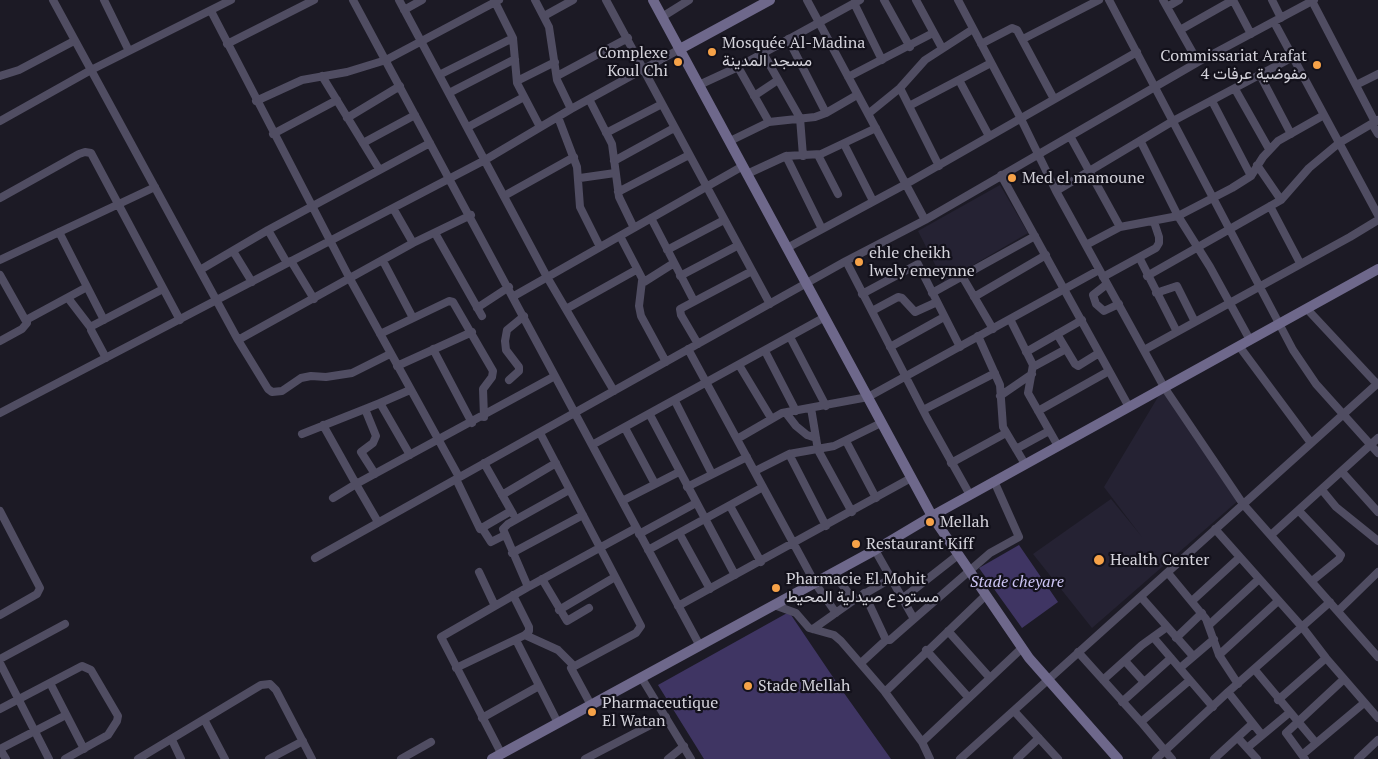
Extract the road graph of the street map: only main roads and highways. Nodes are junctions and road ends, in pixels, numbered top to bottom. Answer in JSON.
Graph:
{"nodes":[{"id":1,"x":653,"y":0,"type":"edge"},
{"id":2,"x":770,"y":0,"type":"edge"},
{"id":3,"x":680,"y":49,"type":"junction"},
{"id":4,"x":1378,"y":269,"type":"edge"},
{"id":5,"x":932,"y":516,"type":"junction"},
{"id":6,"x":492,"y":759,"type":"edge"},
{"id":7,"x":1118,"y":759,"type":"edge"}],
"edges":[{"from":1,"to":3,"type":"main road"},
{"from":2,"to":3,"type":"main road"},
{"from":3,"to":5,"type":"main road"},
{"from":4,"to":5,"type":"main road"},
{"from":5,"to":6,"type":"main road"},
{"from":5,"to":7,"type":"main road"}]}
